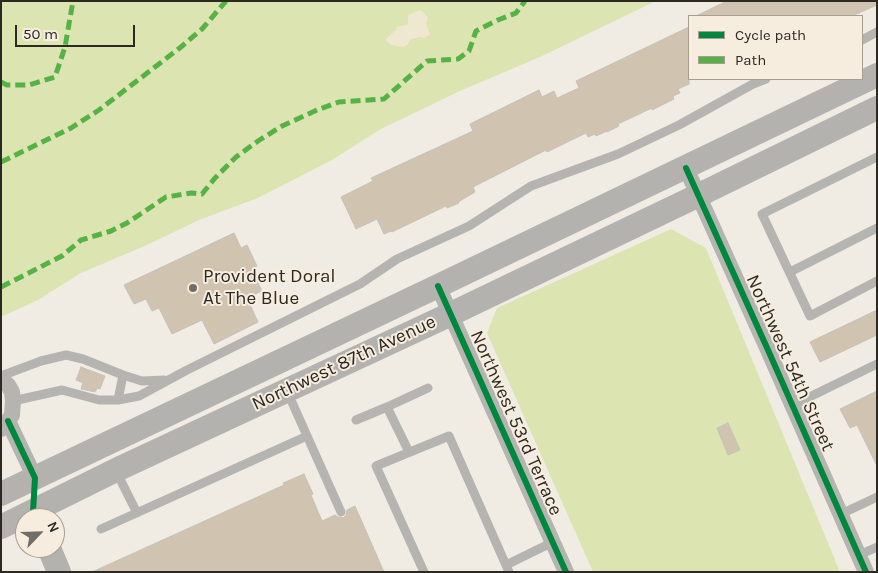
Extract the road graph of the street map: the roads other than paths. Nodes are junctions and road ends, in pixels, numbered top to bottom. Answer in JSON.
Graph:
{"nodes":[{"id":1,"x":877,"y":32,"type":"edge"},
{"id":2,"x":863,"y":39,"type":"edge"},
{"id":3,"x":877,"y":75,"type":"edge"},
{"id":4,"x":763,"y":80,"type":"edge"},
{"id":5,"x":877,"y":108,"type":"edge"},
{"id":6,"x":877,"y":157,"type":"edge"},
{"id":7,"x":686,"y":168,"type":"junction"},
{"id":8,"x":699,"y":195,"type":"junction"},
{"id":9,"x":877,"y":228,"type":"edge"},
{"id":10,"x":790,"y":272,"type":"junction"},
{"id":11,"x":877,"y":282,"type":"edge"},
{"id":12,"x":438,"y":286,"type":"junction"},
{"id":13,"x":451,"y":314,"type":"junction"},
{"id":14,"x":877,"y":364,"type":"edge"},
{"id":15,"x":123,"y":375,"type":"junction"},
{"id":16,"x":1,"y":378,"type":"edge"},
{"id":17,"x":167,"y":380,"type":"junction"},
{"id":18,"x":428,"y":388,"type":"dead end"},
{"id":19,"x":286,"y":390,"type":"junction"},
{"id":20,"x":14,"y":400,"type":"junction"},
{"id":21,"x":118,"y":400,"type":"junction"},
{"id":22,"x":792,"y":405,"type":"junction"},
{"id":23,"x":387,"y":407,"type":"junction"},
{"id":24,"x":356,"y":420,"type":"dead end"},
{"id":25,"x":5,"y":425,"type":"edge"},
{"id":26,"x":307,"y":436,"type":"junction"},
{"id":27,"x":409,"y":452,"type":"junction"},
{"id":28,"x":116,"y":470,"type":"junction"},
{"id":29,"x":35,"y":478,"type":"junction"},
{"id":30,"x":3,"y":488,"type":"edge"},
{"id":31,"x":877,"y":497,"type":"edge"},
{"id":32,"x":26,"y":508,"type":"edge"},
{"id":33,"x":34,"y":508,"type":"edge"},
{"id":34,"x":47,"y":508,"type":"edge"},
{"id":35,"x":341,"y":512,"type":"dead end"},
{"id":36,"x":137,"y":513,"type":"junction"},
{"id":37,"x":841,"y":514,"type":"junction"},
{"id":38,"x":15,"y":522,"type":"edge"},
{"id":39,"x":1,"y":527,"type":"edge"},
{"id":40,"x":101,"y":529,"type":"dead end"},
{"id":41,"x":553,"y":542,"type":"junction"},
{"id":42,"x":877,"y":547,"type":"edge"},
{"id":43,"x":859,"y":555,"type":"junction"},
{"id":44,"x":53,"y":558,"type":"edge"},
{"id":45,"x":508,"y":569,"type":"edge"},
{"id":46,"x":59,"y":572,"type":"edge"},
{"id":47,"x":424,"y":572,"type":"edge"},
{"id":48,"x":566,"y":572,"type":"edge"},
{"id":49,"x":866,"y":572,"type":"edge"}],
"edges":[{"from":1,"to":2,"type":"lane"},
{"from":3,"to":7,"type":"main road","name":"Northwest 87th Avenue"},
{"from":4,"to":17,"type":"lane"},
{"from":5,"to":8,"type":"main road","name":"Northwest 87th Avenue"},
{"from":6,"to":10,"type":"lane"},
{"from":7,"to":8,"type":"street","name":"Northwest 54th Street"},
{"from":7,"to":12,"type":"main road","name":"Northwest 87th Avenue"},
{"from":8,"to":13,"type":"main road","name":"Northwest 87th Avenue"},
{"from":8,"to":22,"type":"street","name":"Northwest 54th Street"},
{"from":9,"to":10,"type":"lane"},
{"from":10,"to":11,"type":"lane"},
{"from":12,"to":13,"type":"street","name":"Northwest 53rd Terrace"},
{"from":12,"to":29,"type":"main road","name":"Northwest 87th Avenue"},
{"from":13,"to":19,"type":"main road","name":"Northwest 87th Avenue"},
{"from":13,"to":41,"type":"street","name":"Northwest 53rd Terrace"},
{"from":14,"to":22,"type":"lane"},
{"from":15,"to":16,"type":"lane"},
{"from":15,"to":17,"type":"lane"},
{"from":15,"to":21,"type":"lane"},
{"from":16,"to":20,"type":"street"},
{"from":17,"to":21,"type":"lane"},
{"from":18,"to":23,"type":"lane"},
{"from":19,"to":26,"type":"lane"},
{"from":19,"to":28,"type":"main road","name":"Northwest 87th Avenue"},
{"from":20,"to":21,"type":"lane"},
{"from":20,"to":25,"type":"street"},
{"from":22,"to":37,"type":"street","name":"Northwest 54th Street"},
{"from":23,"to":24,"type":"lane"},
{"from":23,"to":27,"type":"lane"},
{"from":25,"to":29,"type":"street"},
{"from":26,"to":35,"type":"lane"},
{"from":26,"to":36,"type":"lane"},
{"from":27,"to":45,"type":"lane"},
{"from":27,"to":47,"type":"lane"},
{"from":28,"to":34,"type":"main road","name":"Northwest 87th Avenue"},
{"from":28,"to":36,"type":"lane"},
{"from":29,"to":30,"type":"main road","name":"Northwest 87th Avenue"},
{"from":29,"to":33,"type":"main road"},
{"from":30,"to":32,"type":"main road"},
{"from":31,"to":37,"type":"lane"},
{"from":36,"to":40,"type":"lane"},
{"from":37,"to":43,"type":"street","name":"Northwest 54th Street"},
{"from":38,"to":39,"type":"main road","name":"Northwest 87th Avenue"},
{"from":41,"to":45,"type":"lane"},
{"from":41,"to":48,"type":"street","name":"Northwest 53rd Terrace"},
{"from":42,"to":43,"type":"lane"},
{"from":43,"to":49,"type":"street","name":"Northwest 54th Street"},
{"from":44,"to":46,"type":"main road"}]}
